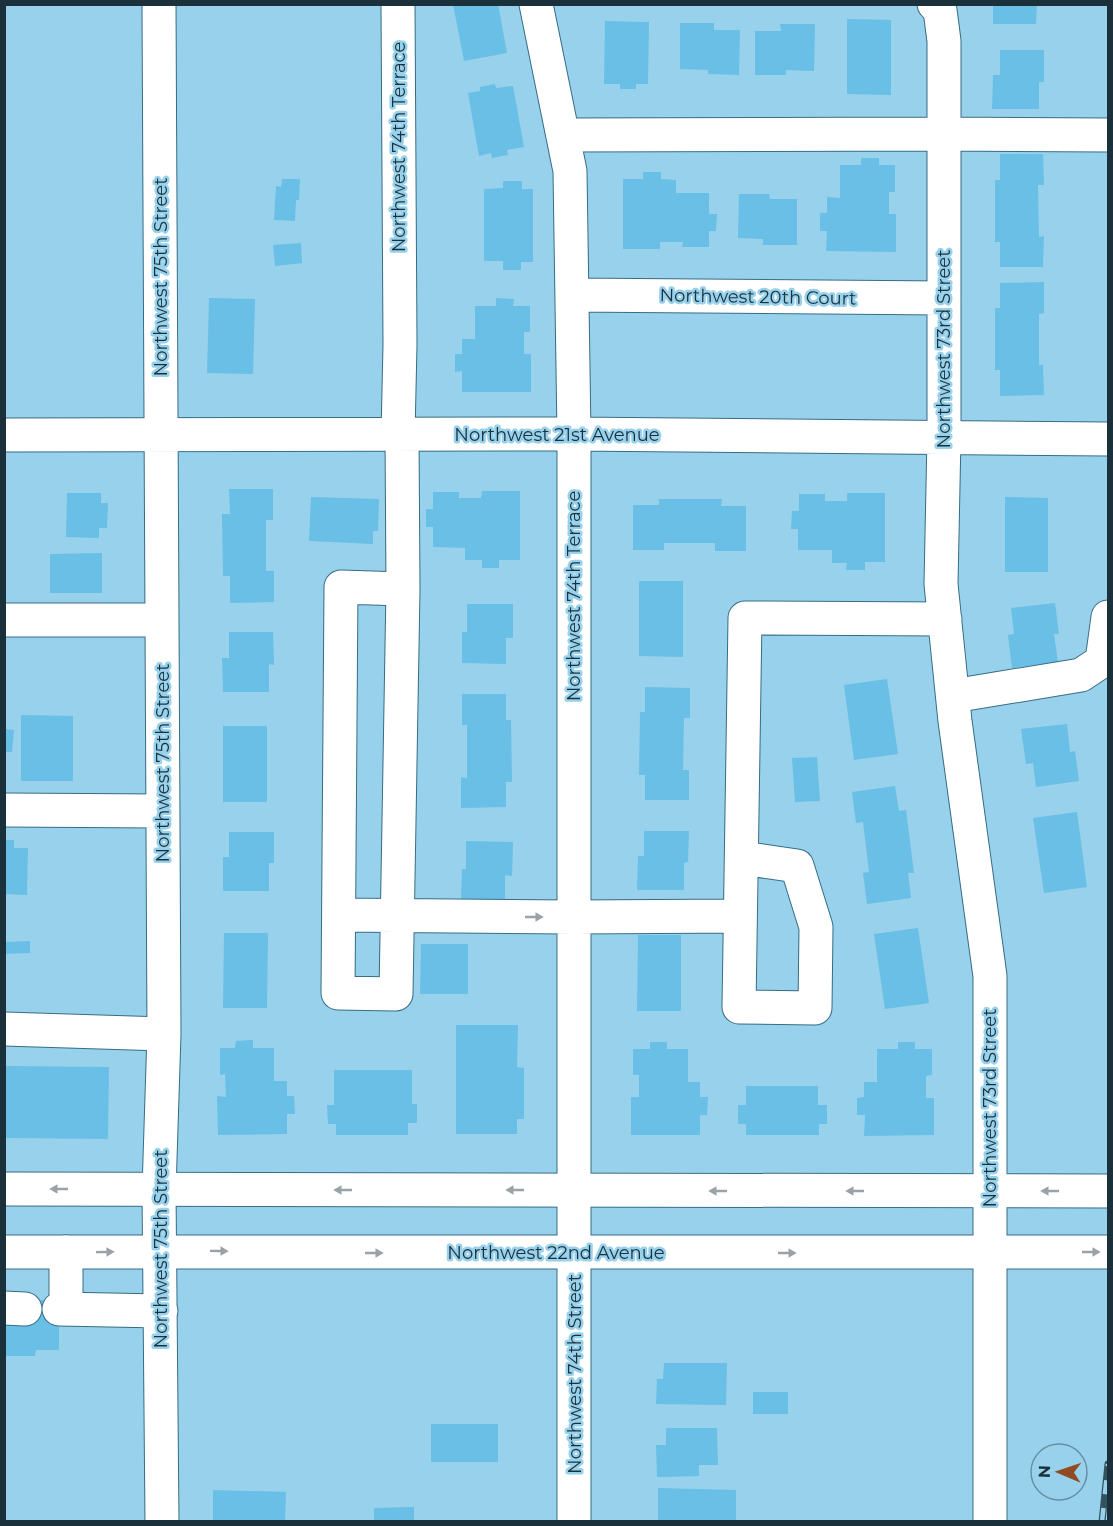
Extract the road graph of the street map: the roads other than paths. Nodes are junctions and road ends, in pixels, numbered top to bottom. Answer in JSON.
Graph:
{"nodes":[{"id":1,"x":159,"y":4,"type":"edge"},
{"id":2,"x":398,"y":4,"type":"edge"},
{"id":3,"x":536,"y":4,"type":"edge"},
{"id":4,"x":934,"y":4,"type":"edge"},
{"id":5,"x":944,"y":134,"type":"junction"},
{"id":6,"x":563,"y":135,"type":"junction"},
{"id":7,"x":1108,"y":135,"type":"edge"},
{"id":8,"x":572,"y":295,"type":"junction"},
{"id":9,"x":944,"y":298,"type":"junction"},
{"id":10,"x":400,"y":434,"type":"junction"},
{"id":11,"x":574,"y":434,"type":"junction"},
{"id":12,"x":4,"y":435,"type":"edge"},
{"id":13,"x":162,"y":435,"type":"junction"},
{"id":14,"x":944,"y":437,"type":"junction"},
{"id":15,"x":1108,"y":439,"type":"edge"},
{"id":16,"x":403,"y":589,"type":"junction"},
{"id":17,"x":1108,"y":617,"type":"edge"},
{"id":18,"x":945,"y":619,"type":"junction"},
{"id":19,"x":4,"y":620,"type":"edge"},
{"id":20,"x":162,"y":621,"type":"junction"},
{"id":21,"x":953,"y":696,"type":"junction"},
{"id":22,"x":4,"y":810,"type":"edge"},
{"id":23,"x":162,"y":811,"type":"junction"},
{"id":24,"x":742,"y":858,"type":"junction"},
{"id":25,"x":339,"y":915,"type":"junction"},
{"id":26,"x":398,"y":916,"type":"junction"},
{"id":27,"x":740,"y":916,"type":"junction"},
{"id":28,"x":574,"y":917,"type":"junction"},
{"id":29,"x":4,"y":1029,"type":"edge"},
{"id":30,"x":164,"y":1034,"type":"junction"},
{"id":31,"x":4,"y":1189,"type":"edge"},
{"id":32,"x":159,"y":1190,"type":"junction"},
{"id":33,"x":991,"y":1190,"type":"junction"},
{"id":34,"x":573,"y":1191,"type":"junction"},
{"id":35,"x":1108,"y":1191,"type":"edge"},
{"id":36,"x":161,"y":1251,"type":"junction"},
{"id":37,"x":4,"y":1252,"type":"edge"},
{"id":38,"x":66,"y":1252,"type":"junction"},
{"id":39,"x":576,"y":1252,"type":"junction"},
{"id":40,"x":1108,"y":1252,"type":"edge"},
{"id":41,"x":990,"y":1253,"type":"junction"},
{"id":42,"x":161,"y":1311,"type":"junction"},
{"id":43,"x":162,"y":1521,"type":"edge"},
{"id":44,"x":574,"y":1521,"type":"edge"},
{"id":45,"x":990,"y":1521,"type":"edge"}],
"edges":[{"from":1,"to":13,"type":"street","name":"Northwest 75th Street"},
{"from":2,"to":10,"type":"street","name":"Northwest 74th Terrace"},
{"from":3,"to":6,"type":"street","name":"Northwest 74th Terrace"},
{"from":4,"to":5,"type":"street","name":"Northwest 73rd Street"},
{"from":5,"to":6,"type":"street"},
{"from":5,"to":7,"type":"street"},
{"from":5,"to":9,"type":"street","name":"Northwest 73rd Street"},
{"from":6,"to":8,"type":"street","name":"Northwest 74th Terrace"},
{"from":8,"to":9,"type":"street","name":"Northwest 20th Court"},
{"from":8,"to":11,"type":"street","name":"Northwest 74th Terrace"},
{"from":9,"to":14,"type":"street","name":"Northwest 73rd Street"},
{"from":10,"to":11,"type":"street","name":"Northwest 21st Avenue"},
{"from":10,"to":13,"type":"street","name":"Northwest 21st Avenue"},
{"from":10,"to":16,"type":"street","name":"Northwest 74th Terrace"},
{"from":11,"to":14,"type":"street","name":"Northwest 21st Avenue"},
{"from":11,"to":28,"type":"street","name":"Northwest 74th Terrace"},
{"from":12,"to":13,"type":"street","name":"Northwest 21st Avenue"},
{"from":13,"to":20,"type":"street","name":"Northwest 75th Street"},
{"from":14,"to":15,"type":"street","name":"Northwest 21st Avenue"},
{"from":14,"to":18,"type":"street","name":"Northwest 73rd Street"},
{"from":16,"to":25,"type":"street"},
{"from":16,"to":26,"type":"street","name":"Northwest 74th Terrace"},
{"from":17,"to":21,"type":"street"},
{"from":18,"to":21,"type":"street","name":"Northwest 73rd Street"},
{"from":18,"to":24,"type":"street"},
{"from":19,"to":20,"type":"street"},
{"from":20,"to":23,"type":"street","name":"Northwest 75th Street"},
{"from":21,"to":33,"type":"street","name":"Northwest 73rd Street"},
{"from":22,"to":23,"type":"street"},
{"from":23,"to":30,"type":"street","name":"Northwest 75th Street"},
{"from":24,"to":27,"type":"street"},
{"from":24,"to":27,"type":"street"},
{"from":25,"to":26,"type":"street"},
{"from":25,"to":26,"type":"street","name":"Northwest 74th Terrace"},
{"from":26,"to":28,"type":"street","one_way":true},
{"from":27,"to":28,"type":"street"},
{"from":28,"to":34,"type":"street","name":"Northwest 74th Terrace"},
{"from":29,"to":30,"type":"street"},
{"from":30,"to":32,"type":"street","name":"Northwest 75th Street"},
{"from":32,"to":31,"type":"street","one_way":true},
{"from":34,"to":32,"type":"street","one_way":true},
{"from":32,"to":36,"type":"street","name":"Northwest 75th Street"},
{"from":33,"to":34,"type":"street","one_way":true},
{"from":35,"to":33,"type":"street","one_way":true},
{"from":33,"to":41,"type":"street","name":"Northwest 73rd Street"},
{"from":34,"to":39,"type":"street","name":"Northwest 74th Street"},
{"from":38,"to":36,"type":"street","name":"Northwest 22nd Avenue","one_way":true},
{"from":36,"to":39,"type":"street","name":"Northwest 22nd Avenue","one_way":true},
{"from":36,"to":42,"type":"street","name":"Northwest 75th Street"},
{"from":37,"to":38,"type":"street","name":"Northwest 22nd Avenue"},
{"from":38,"to":42,"type":"street"},
{"from":39,"to":41,"type":"street","name":"Northwest 22nd Avenue","one_way":true},
{"from":39,"to":44,"type":"street","name":"Northwest 74th Street"},
{"from":41,"to":40,"type":"street","name":"Northwest 22nd Avenue","one_way":true},
{"from":41,"to":45,"type":"street","name":"Northwest 73rd Street"},
{"from":42,"to":43,"type":"street","name":"Northwest 75th Street"}]}
